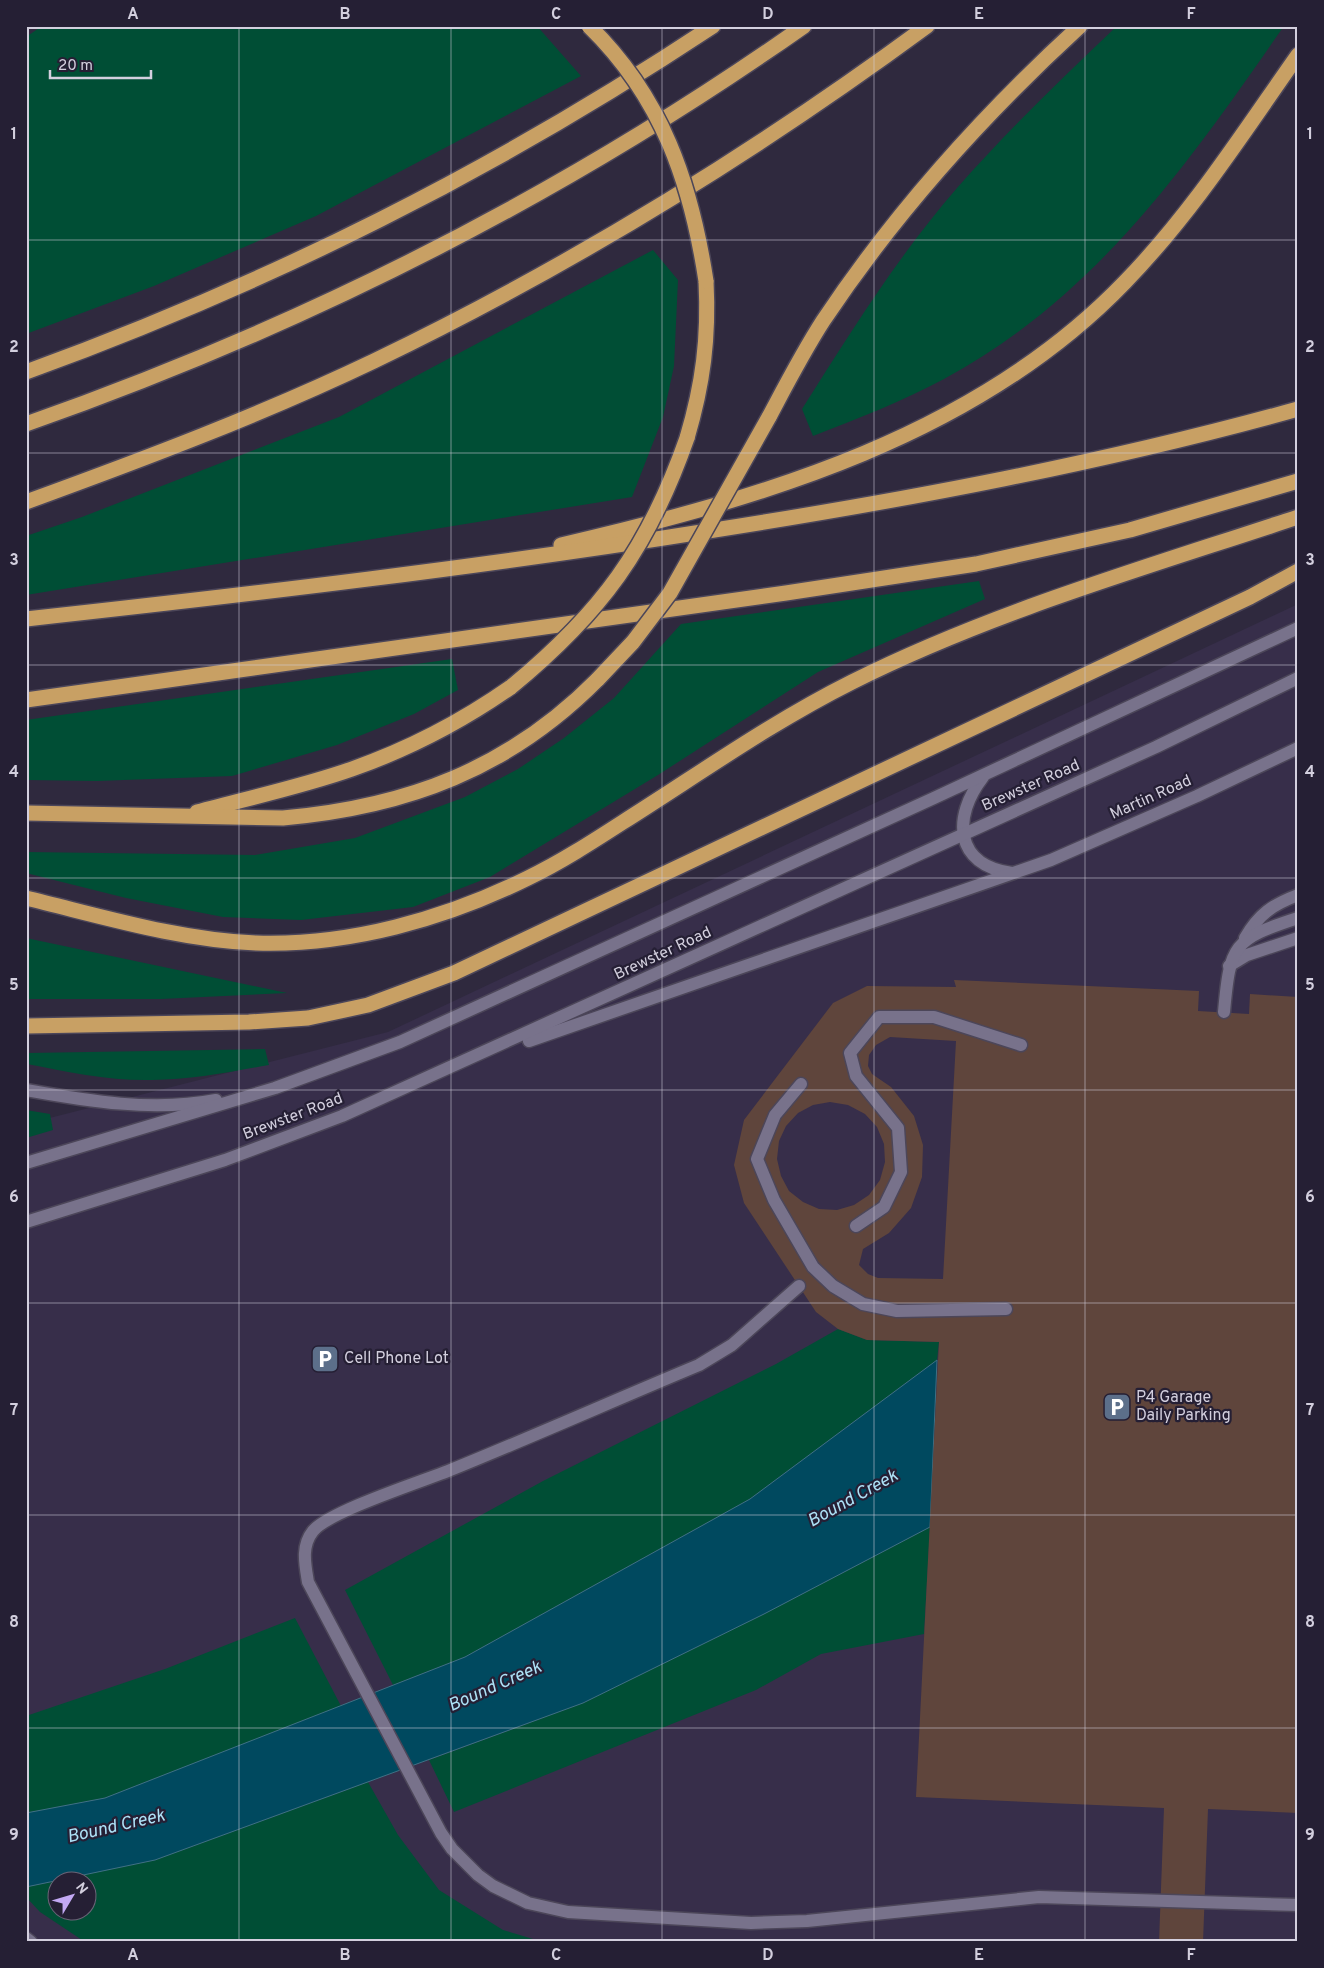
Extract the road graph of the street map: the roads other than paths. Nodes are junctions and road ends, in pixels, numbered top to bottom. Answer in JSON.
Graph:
{"nodes":[{"id":1,"x":589,"y":26,"type":"edge"},
{"id":2,"x":713,"y":26,"type":"edge"},
{"id":3,"x":804,"y":26,"type":"edge"},
{"id":4,"x":928,"y":26,"type":"edge"},
{"id":5,"x":1080,"y":26,"type":"edge"},
{"id":6,"x":1298,"y":55,"type":"edge"},
{"id":7,"x":26,"y":372,"type":"edge"},
{"id":8,"x":1298,"y":408,"type":"edge"},
{"id":9,"x":26,"y":424,"type":"edge"},
{"id":10,"x":1298,"y":481,"type":"edge"},
{"id":11,"x":26,"y":502,"type":"edge"},
{"id":12,"x":1298,"y":517,"type":"edge"},
{"id":13,"x":449,"y":568,"type":"junction"},
{"id":14,"x":1298,"y":571,"type":"edge"},
{"id":15,"x":26,"y":619,"type":"edge"},
{"id":16,"x":1298,"y":628,"type":"edge"},
{"id":17,"x":1298,"y":678,"type":"edge"},
{"id":18,"x":26,"y":700,"type":"edge"},
{"id":19,"x":1298,"y":748,"type":"edge"},
{"id":20,"x":984,"y":775,"type":"junction"},
{"id":21,"x":26,"y":813,"type":"edge"},
{"id":22,"x":181,"y":817,"type":"junction"},
{"id":23,"x":963,"y":835,"type":"junction"},
{"id":24,"x":1014,"y":873,"type":"junction"},
{"id":25,"x":1298,"y":895,"type":"edge"},
{"id":26,"x":26,"y":898,"type":"edge"},
{"id":27,"x":1298,"y":918,"type":"edge"},
{"id":28,"x":1298,"y":938,"type":"edge"},
{"id":29,"x":1242,"y":943,"type":"junction"},
{"id":30,"x":1228,"y":967,"type":"junction"},
{"id":31,"x":1224,"y":1012,"type":"dead end"},
{"id":32,"x":26,"y":1026,"type":"edge"},
{"id":33,"x":1021,"y":1045,"type":"dead end"},
{"id":34,"x":458,"y":1065,"type":"junction"},
{"id":35,"x":801,"y":1084,"type":"dead end"},
{"id":36,"x":275,"y":1088,"type":"junction"},
{"id":37,"x":26,"y":1090,"type":"edge"},
{"id":38,"x":26,"y":1163,"type":"edge"},
{"id":39,"x":26,"y":1222,"type":"edge"},
{"id":40,"x":856,"y":1226,"type":"dead end"},
{"id":41,"x":799,"y":1286,"type":"dead end"},
{"id":42,"x":1006,"y":1309,"type":"dead end"},
{"id":43,"x":1298,"y":1904,"type":"edge"},
{"id":44,"x":26,"y":1938,"type":"edge"},
{"id":45,"x":31,"y":1942,"type":"edge"}],
"edges":[{"from":1,"to":22,"type":"highway","bridge":true},
{"from":2,"to":7,"type":"highway"},
{"from":3,"to":9,"type":"highway"},
{"from":4,"to":11,"type":"highway"},
{"from":5,"to":22,"type":"highway","bridge":true},
{"from":6,"to":13,"type":"highway"},
{"from":8,"to":13,"type":"highway"},
{"from":10,"to":18,"type":"highway"},
{"from":12,"to":26,"type":"highway"},
{"from":13,"to":15,"type":"highway"},
{"from":14,"to":32,"type":"highway"},
{"from":16,"to":20,"type":"street","name":"Brewster Road"},
{"from":17,"to":23,"type":"street","name":"Brewster Road"},
{"from":19,"to":24,"type":"street","name":"Martin Road"},
{"from":20,"to":23,"type":"street"},
{"from":20,"to":36,"type":"street","name":"Brewster Road"},
{"from":21,"to":22,"type":"highway"},
{"from":23,"to":24,"type":"street"},
{"from":23,"to":34,"type":"street","name":"Brewster Road"},
{"from":24,"to":34,"type":"street","name":"Martin Road"},
{"from":25,"to":29,"type":"street"},
{"from":27,"to":29,"type":"street"},
{"from":28,"to":30,"type":"street"},
{"from":29,"to":30,"type":"street"},
{"from":30,"to":31,"type":"street"},
{"from":33,"to":40,"type":"street"},
{"from":34,"to":39,"type":"street","name":"Brewster Road"},
{"from":35,"to":42,"type":"street"},
{"from":36,"to":37,"type":"street"},
{"from":36,"to":38,"type":"street","name":"Brewster Road"},
{"from":41,"to":43,"type":"street"},
{"from":44,"to":45,"type":"street"}]}
